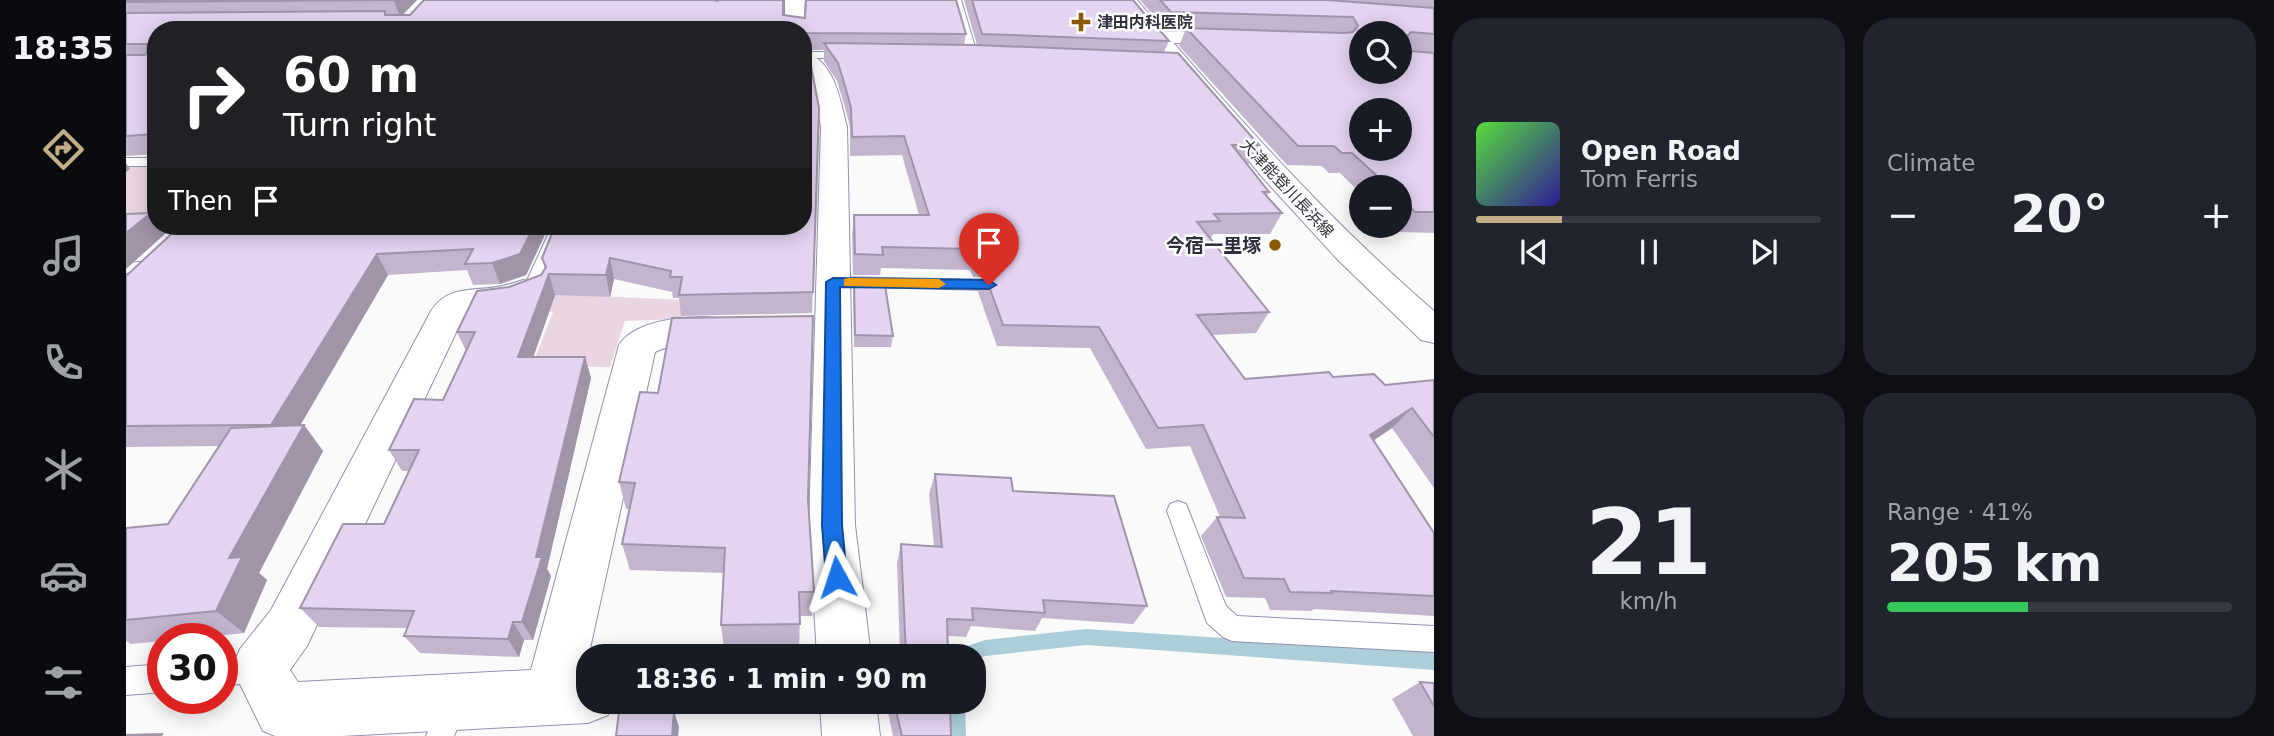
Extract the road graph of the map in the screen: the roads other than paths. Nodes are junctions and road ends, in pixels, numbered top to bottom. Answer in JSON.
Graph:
{"nodes":[{"id":1,"x":795,"y":0,"type":"edge"},
{"id":2,"x":956,"y":0,"type":"edge"},
{"id":3,"x":1127,"y":0,"type":"edge"},
{"id":4,"x":795,"y":21,"type":"edge"},
{"id":5,"x":1156,"y":37,"type":"junction"},
{"id":6,"x":1252,"y":39,"type":"edge"},
{"id":7,"x":855,"y":55,"type":"edge"},
{"id":8,"x":812,"y":57,"type":"edge"},
{"id":9,"x":959,"y":57,"type":"edge"},
{"id":10,"x":972,"y":57,"type":"junction"},
{"id":11,"x":986,"y":58,"type":"edge"},
{"id":12,"x":812,"y":67,"type":"edge"},
{"id":13,"x":126,"y":162,"type":"edge"},
{"id":14,"x":147,"y":162,"type":"edge"},
{"id":15,"x":556,"y":235,"type":"edge"},
{"id":16,"x":179,"y":242,"type":"edge"},
{"id":17,"x":140,"y":267,"type":"edge"},
{"id":18,"x":833,"y":282,"type":"junction"},
{"id":19,"x":989,"y":285,"type":"edge"},
{"id":20,"x":533,"y":287,"type":"joint"},
{"id":21,"x":126,"y":291,"type":"edge"},
{"id":22,"x":833,"y":328,"type":"junction"},
{"id":23,"x":1434,"y":331,"type":"edge"},
{"id":24,"x":1178,"y":512,"type":"dead end"},
{"id":25,"x":1434,"y":639,"type":"edge"},
{"id":26,"x":843,"y":644,"type":"edge"},
{"id":27,"x":241,"y":670,"type":"edge"},
{"id":28,"x":147,"y":679,"type":"edge"},
{"id":29,"x":126,"y":681,"type":"edge"},
{"id":30,"x":570,"y":696,"type":"edge"},
{"id":31,"x":849,"y":714,"type":"edge"},
{"id":32,"x":448,"y":719,"type":"edge"},
{"id":33,"x":851,"y":736,"type":"edge"}],
"edges":[{"from":1,"to":4,"type":"street"},
{"from":2,"to":10,"type":"lane"},
{"from":3,"to":5,"type":"street","name":"大津能登川長浜線"},
{"from":5,"to":6,"type":"street"},
{"from":5,"to":23,"type":"street","name":"大津能登川長浜線"},
{"from":7,"to":8,"type":"lane"},
{"from":9,"to":10,"type":"lane"},
{"from":10,"to":11,"type":"lane"},
{"from":12,"to":18,"type":"street"},
{"from":13,"to":14,"type":"lane"},
{"from":15,"to":20,"type":"lane"},
{"from":16,"to":17,"type":"street"},
{"from":17,"to":21,"type":"street"},
{"from":18,"to":19,"type":"lane"},
{"from":18,"to":22,"type":"street"},
{"from":20,"to":27,"type":"street"},
{"from":22,"to":26,"type":"street"},
{"from":22,"to":30,"type":"street"},
{"from":24,"to":25,"type":"lane"},
{"from":27,"to":32,"type":"street"},
{"from":28,"to":29,"type":"lane"},
{"from":30,"to":32,"type":"street"},
{"from":31,"to":33,"type":"street"}]}
